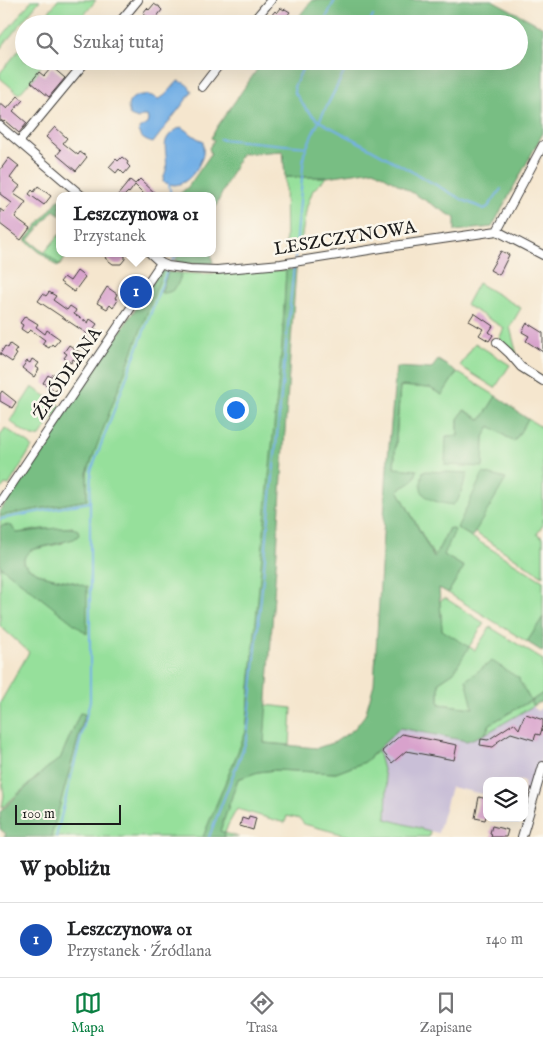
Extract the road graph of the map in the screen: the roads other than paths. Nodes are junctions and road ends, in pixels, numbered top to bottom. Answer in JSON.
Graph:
{"nodes":[{"id":1,"x":138,"y":0,"type":"edge"},
{"id":2,"x":271,"y":0,"type":"edge"},
{"id":3,"x":126,"y":15,"type":"edge"},
{"id":4,"x":259,"y":15,"type":"edge"},
{"id":5,"x":79,"y":70,"type":"edge"},
{"id":6,"x":215,"y":70,"type":"edge"},
{"id":7,"x":202,"y":87,"type":"dead end"},
{"id":8,"x":0,"y":126,"type":"edge"},
{"id":9,"x":19,"y":142,"type":"junction"},
{"id":10,"x":543,"y":145,"type":"edge"},
{"id":11,"x":77,"y":192,"type":"edge"},
{"id":12,"x":497,"y":231,"type":"junction"},
{"id":13,"x":543,"y":255,"type":"edge"},
{"id":14,"x":154,"y":257,"type":"edge"},
{"id":15,"x":161,"y":263,"type":"junction"},
{"id":16,"x":497,"y":342,"type":"dead end"},
{"id":17,"x":543,"y":381,"type":"edge"},
{"id":18,"x":0,"y":502,"type":"edge"},
{"id":19,"x":543,"y":766,"type":"edge"},
{"id":20,"x":522,"y":837,"type":"edge"}],
"edges":[{"from":1,"to":3,"type":"street"},
{"from":2,"to":4,"type":"street"},
{"from":5,"to":9,"type":"street"},
{"from":6,"to":7,"type":"street"},
{"from":8,"to":9,"type":"street"},
{"from":9,"to":11,"type":"street"},
{"from":10,"to":12,"type":"street"},
{"from":12,"to":13,"type":"street"},
{"from":12,"to":15,"type":"street","name":"LESZCZYNOWA"},
{"from":14,"to":15,"type":"street","name":"LESZCZYNOWA"},
{"from":15,"to":18,"type":"street","name":"ŹRÓDLANA"},
{"from":16,"to":17,"type":"street"},
{"from":19,"to":20,"type":"street"}]}
